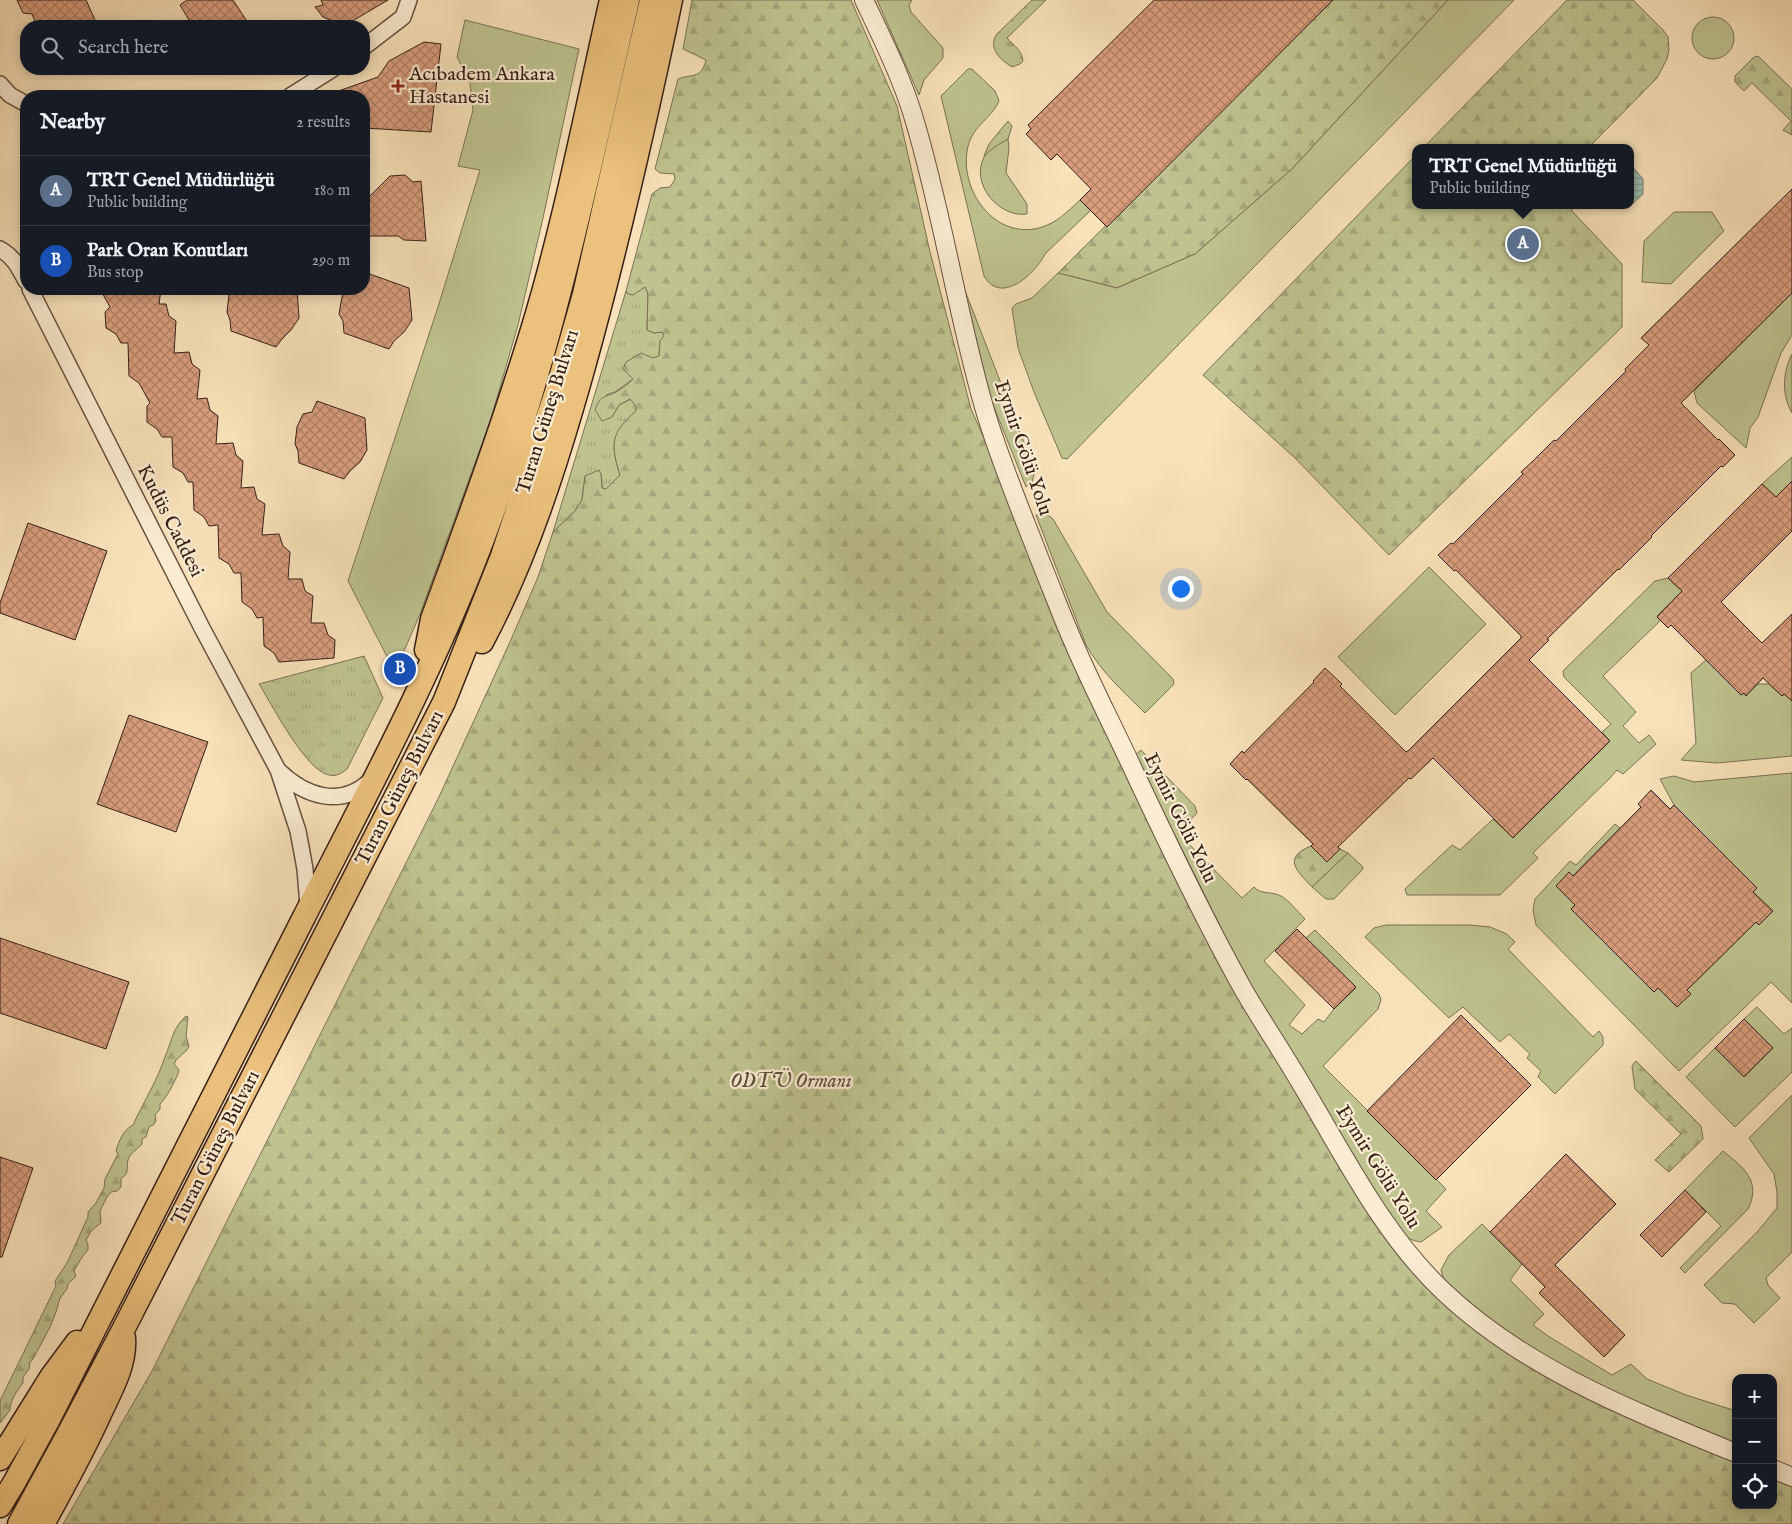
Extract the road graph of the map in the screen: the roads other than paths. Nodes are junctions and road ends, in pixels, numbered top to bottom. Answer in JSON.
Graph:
{"nodes":[{"id":1,"x":409,"y":0,"type":"edge"},
{"id":2,"x":611,"y":0,"type":"edge"},
{"id":3,"x":628,"y":0,"type":"edge"},
{"id":4,"x":651,"y":0,"type":"edge"},
{"id":5,"x":671,"y":0,"type":"edge"},
{"id":6,"x":864,"y":0,"type":"edge"},
{"id":7,"x":370,"y":42,"type":"edge"},
{"id":8,"x":323,"y":75,"type":"edge"},
{"id":9,"x":5,"y":89,"type":"edge"},
{"id":10,"x":300,"y":90,"type":"edge"},
{"id":11,"x":20,"y":100,"type":"edge"},
{"id":12,"x":0,"y":249,"type":"edge"},
{"id":13,"x":20,"y":269,"type":"edge"},
{"id":14,"x":33,"y":295,"type":"edge"},
{"id":15,"x":420,"y":685,"type":"junction"},
{"id":16,"x":444,"y":702,"type":"junction"},
{"id":17,"x":278,"y":770,"type":"junction"},
{"id":18,"x":379,"y":771,"type":"junction"},
{"id":19,"x":308,"y":908,"type":"junction"},
{"id":20,"x":100,"y":1318,"type":"junction"},
{"id":21,"x":123,"y":1330,"type":"junction"},
{"id":22,"x":1732,"y":1452,"type":"edge"},
{"id":23,"x":0,"y":1458,"type":"edge"},
{"id":24,"x":1777,"y":1471,"type":"edge"},
{"id":25,"x":1792,"y":1477,"type":"edge"},
{"id":26,"x":0,"y":1506,"type":"edge"},
{"id":27,"x":18,"y":1524,"type":"edge"},
{"id":28,"x":43,"y":1524,"type":"edge"}],
"edges":[{"from":1,"to":7,"type":"street"},
{"from":2,"to":15,"type":"main road"},
{"from":3,"to":15,"type":"main road","name":"Turan Güneş Bulvarı"},
{"from":4,"to":16,"type":"main road","name":"Turan Güneş Bulvarı"},
{"from":5,"to":16,"type":"main road"},
{"from":6,"to":22,"type":"street","name":"Eymir Gölü Yolu"},
{"from":8,"to":10,"type":"street"},
{"from":9,"to":11,"type":"street"},
{"from":12,"to":13,"type":"street"},
{"from":14,"to":17,"type":"street","name":"Kudüs Caddesi"},
{"from":15,"to":18,"type":"main road","name":"Turan Güneş Bulvarı"},
{"from":16,"to":21,"type":"main road","name":"Turan Güneş Bulvarı"},
{"from":17,"to":18,"type":"street","name":"Kudüs Caddesi"},
{"from":17,"to":19,"type":"street","name":"Kudüs Caddesi"},
{"from":18,"to":19,"type":"main road","name":"Turan Güneş Bulvarı"},
{"from":19,"to":20,"type":"main road","name":"Turan Güneş Bulvarı"},
{"from":20,"to":23,"type":"main road"},
{"from":20,"to":26,"type":"main road","name":"Turan Güneş Bulvarı"},
{"from":21,"to":27,"type":"main road","name":"Turan Güneş Bulvarı"},
{"from":21,"to":28,"type":"main road"},
{"from":24,"to":25,"type":"street"}]}
